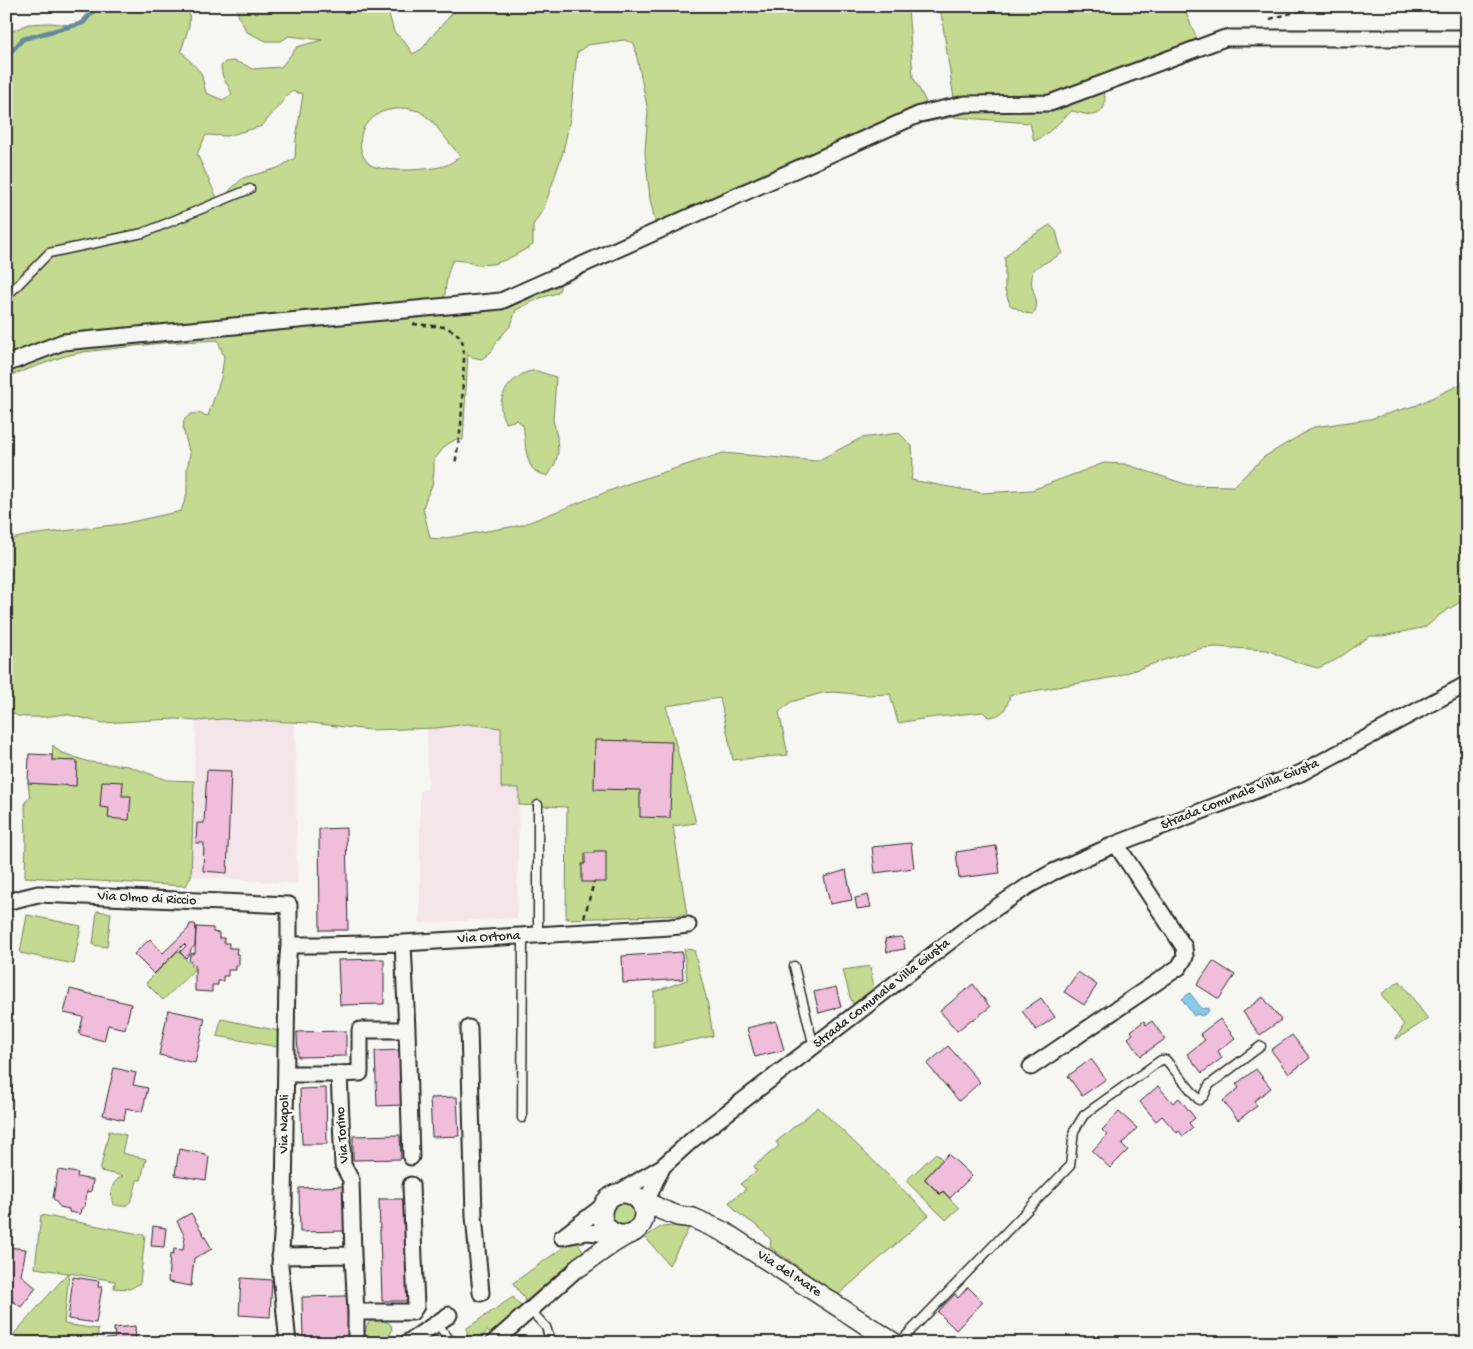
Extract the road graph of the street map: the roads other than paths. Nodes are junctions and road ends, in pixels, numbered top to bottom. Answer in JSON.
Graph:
{"nodes":[{"id":1,"x":1467,"y":38,"type":"edge"},
{"id":2,"x":250,"y":188,"type":"dead end"},
{"id":3,"x":6,"y":296,"type":"edge"},
{"id":4,"x":6,"y":364,"type":"edge"},
{"id":5,"x":1467,"y":684,"type":"edge"},
{"id":6,"x":538,"y":805,"type":"dead end"},
{"id":7,"x":1116,"y":844,"type":"junction"},
{"id":8,"x":6,"y":902,"type":"edge"},
{"id":9,"x":290,"y":905,"type":"joint"},
{"id":10,"x":688,"y":925,"type":"dead end"},
{"id":11,"x":530,"y":935,"type":"junction"},
{"id":12,"x":403,"y":943,"type":"junction"},
{"id":13,"x":289,"y":945,"type":"junction"},
{"id":14,"x":794,"y":966,"type":"dead end"},
{"id":15,"x":469,"y":1028,"type":"dead end"},
{"id":16,"x":408,"y":1030,"type":"junction"},
{"id":17,"x":1261,"y":1046,"type":"dead end"},
{"id":18,"x":814,"y":1047,"type":"junction"},
{"id":19,"x":1031,"y":1067,"type":"dead end"},
{"id":20,"x":286,"y":1074,"type":"junction"},
{"id":21,"x":339,"y":1074,"type":"junction"},
{"id":22,"x":522,"y":1118,"type":"dead end"},
{"id":23,"x":411,"y":1157,"type":"dead end"},
{"id":24,"x":662,"y":1167,"type":"junction"},
{"id":25,"x":410,"y":1185,"type":"dead end"},
{"id":26,"x":603,"y":1206,"type":"junction"},
{"id":27,"x":632,"y":1215,"type":"junction"},
{"id":28,"x":678,"y":1216,"type":"junction"},
{"id":29,"x":353,"y":1255,"type":"junction"},
{"id":30,"x":280,"y":1256,"type":"junction"},
{"id":31,"x":579,"y":1267,"type":"joint"},
{"id":32,"x":481,"y":1293,"type":"dead end"},
{"id":33,"x":530,"y":1310,"type":"junction"},
{"id":34,"x":356,"y":1312,"type":"junction"},
{"id":35,"x":443,"y":1319,"type":"joint"},
{"id":36,"x":288,"y":1343,"type":"edge"},
{"id":37,"x":356,"y":1343,"type":"edge"},
{"id":38,"x":407,"y":1343,"type":"edge"},
{"id":39,"x":452,"y":1343,"type":"edge"},
{"id":40,"x":493,"y":1343,"type":"edge"},
{"id":41,"x":551,"y":1343,"type":"edge"},
{"id":42,"x":894,"y":1343,"type":"edge"},
{"id":43,"x":898,"y":1343,"type":"edge"}],
"edges":[{"from":1,"to":4,"type":"street"},
{"from":2,"to":3,"type":"lane"},
{"from":5,"to":7,"type":"street","name":"Strada Comunale Villa Giusta"},
{"from":6,"to":11,"type":"lane"},
{"from":7,"to":18,"type":"street","name":"Strada Comunale Villa Giusta"},
{"from":7,"to":19,"type":"street"},
{"from":8,"to":9,"type":"street","name":"Via Olmo di Riccio"},
{"from":9,"to":13,"type":"street","name":"Via Napoli"},
{"from":10,"to":11,"type":"street","name":"Via Ortona"},
{"from":11,"to":12,"type":"street","name":"Via Ortona"},
{"from":11,"to":22,"type":"lane"},
{"from":12,"to":13,"type":"street","name":"Via Ortona"},
{"from":12,"to":16,"type":"street"},
{"from":13,"to":20,"type":"street","name":"Via Napoli"},
{"from":14,"to":18,"type":"lane"},
{"from":15,"to":32,"type":"street"},
{"from":16,"to":21,"type":"street"},
{"from":16,"to":23,"type":"street"},
{"from":17,"to":43,"type":"lane"},
{"from":18,"to":24,"type":"street","name":"Strada Comunale Villa Giusta"},
{"from":20,"to":21,"type":"street"},
{"from":20,"to":30,"type":"street","name":"Via Napoli"},
{"from":21,"to":29,"type":"street","name":"Via Torino"},
{"from":24,"to":27,"type":"street"},
{"from":24,"to":27,"type":"street"},
{"from":25,"to":34,"type":"street"},
{"from":26,"to":27,"type":"street"},
{"from":26,"to":27,"type":"street","name":"Via del Mare"},
{"from":26,"to":27,"type":"street"},
{"from":27,"to":28,"type":"street"},
{"from":27,"to":28,"type":"street","name":"Via del Mare"},
{"from":27,"to":31,"type":"street"},
{"from":28,"to":42,"type":"street","name":"Via del Mare"},
{"from":29,"to":30,"type":"street"},
{"from":29,"to":34,"type":"street","name":"Via Torino"},
{"from":30,"to":36,"type":"street","name":"Via Napoli"},
{"from":31,"to":33,"type":"street"},
{"from":33,"to":40,"type":"street"},
{"from":33,"to":41,"type":"lane"},
{"from":34,"to":37,"type":"street","name":"Via Torino"},
{"from":35,"to":38,"type":"street"},
{"from":35,"to":39,"type":"lane"}]}
